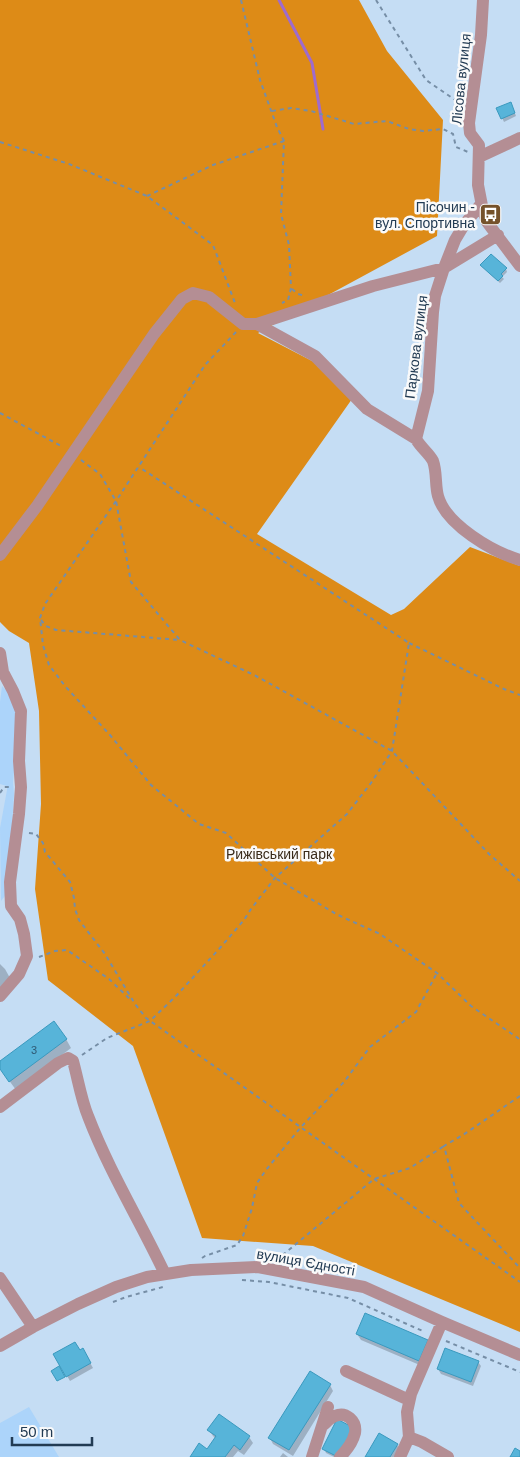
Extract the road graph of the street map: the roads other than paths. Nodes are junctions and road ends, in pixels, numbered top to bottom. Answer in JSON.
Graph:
{"nodes":[{"id":1,"x":483,"y":0,"type":"edge"},
{"id":2,"x":520,"y":138,"type":"edge"},
{"id":3,"x":479,"y":157,"type":"junction"},
{"id":4,"x":481,"y":204,"type":"junction"},
{"id":5,"x":498,"y":235,"type":"junction"},
{"id":6,"x":520,"y":266,"type":"edge"},
{"id":7,"x":444,"y":268,"type":"junction"},
{"id":8,"x":257,"y":324,"type":"junction"},
{"id":9,"x":416,"y":439,"type":"junction"},
{"id":10,"x":0,"y":555,"type":"edge"},
{"id":11,"x":520,"y":560,"type":"edge"},
{"id":12,"x":0,"y":652,"type":"edge"},
{"id":13,"x":6,"y":908,"type":"edge"},
{"id":14,"x":0,"y":996,"type":"edge"},
{"id":15,"x":0,"y":1107,"type":"edge"},
{"id":16,"x":165,"y":1274,"type":"junction"},
{"id":17,"x":0,"y":1278,"type":"edge"},
{"id":18,"x":442,"y":1322,"type":"junction"},
{"id":19,"x":33,"y":1327,"type":"junction"},
{"id":20,"x":0,"y":1346,"type":"edge"},
{"id":21,"x":520,"y":1355,"type":"edge"},
{"id":22,"x":346,"y":1371,"type":"dead end"},
{"id":23,"x":409,"y":1400,"type":"junction"},
{"id":24,"x":328,"y":1407,"type":"dead end"},
{"id":25,"x":322,"y":1426,"type":"junction"},
{"id":26,"x":409,"y":1437,"type":"junction"},
{"id":27,"x":312,"y":1457,"type":"edge"},
{"id":28,"x":340,"y":1457,"type":"edge"},
{"id":29,"x":400,"y":1457,"type":"edge"},
{"id":30,"x":448,"y":1457,"type":"edge"}],
"edges":[{"from":1,"to":3,"type":"street","name":"Лісова вулиця"},
{"from":2,"to":3,"type":"street"},
{"from":3,"to":4,"type":"street","name":"Лісова вулиця"},
{"from":4,"to":5,"type":"street","name":"Лісова вулиця"},
{"from":4,"to":7,"type":"street","name":"Паркова вулиця"},
{"from":5,"to":6,"type":"street","name":"Лісова вулиця"},
{"from":5,"to":7,"type":"street"},
{"from":7,"to":8,"type":"street"},
{"from":7,"to":9,"type":"street","name":"Паркова вулиця"},
{"from":8,"to":9,"type":"street"},
{"from":8,"to":10,"type":"street"},
{"from":9,"to":11,"type":"street"},
{"from":12,"to":13,"type":"street"},
{"from":13,"to":14,"type":"street"},
{"from":15,"to":16,"type":"street"},
{"from":16,"to":18,"type":"street","name":"вулиця Єдності"},
{"from":16,"to":19,"type":"street","name":"вулиця Єдності"},
{"from":17,"to":19,"type":"street"},
{"from":18,"to":21,"type":"street","name":"вулиця Єдності"},
{"from":18,"to":23,"type":"street"},
{"from":19,"to":20,"type":"street","name":"вулиця Єдності"},
{"from":22,"to":23,"type":"street"},
{"from":23,"to":26,"type":"street"},
{"from":24,"to":25,"type":"street"},
{"from":25,"to":27,"type":"street"},
{"from":25,"to":28,"type":"street"},
{"from":26,"to":29,"type":"street"},
{"from":26,"to":30,"type":"street"}]}
